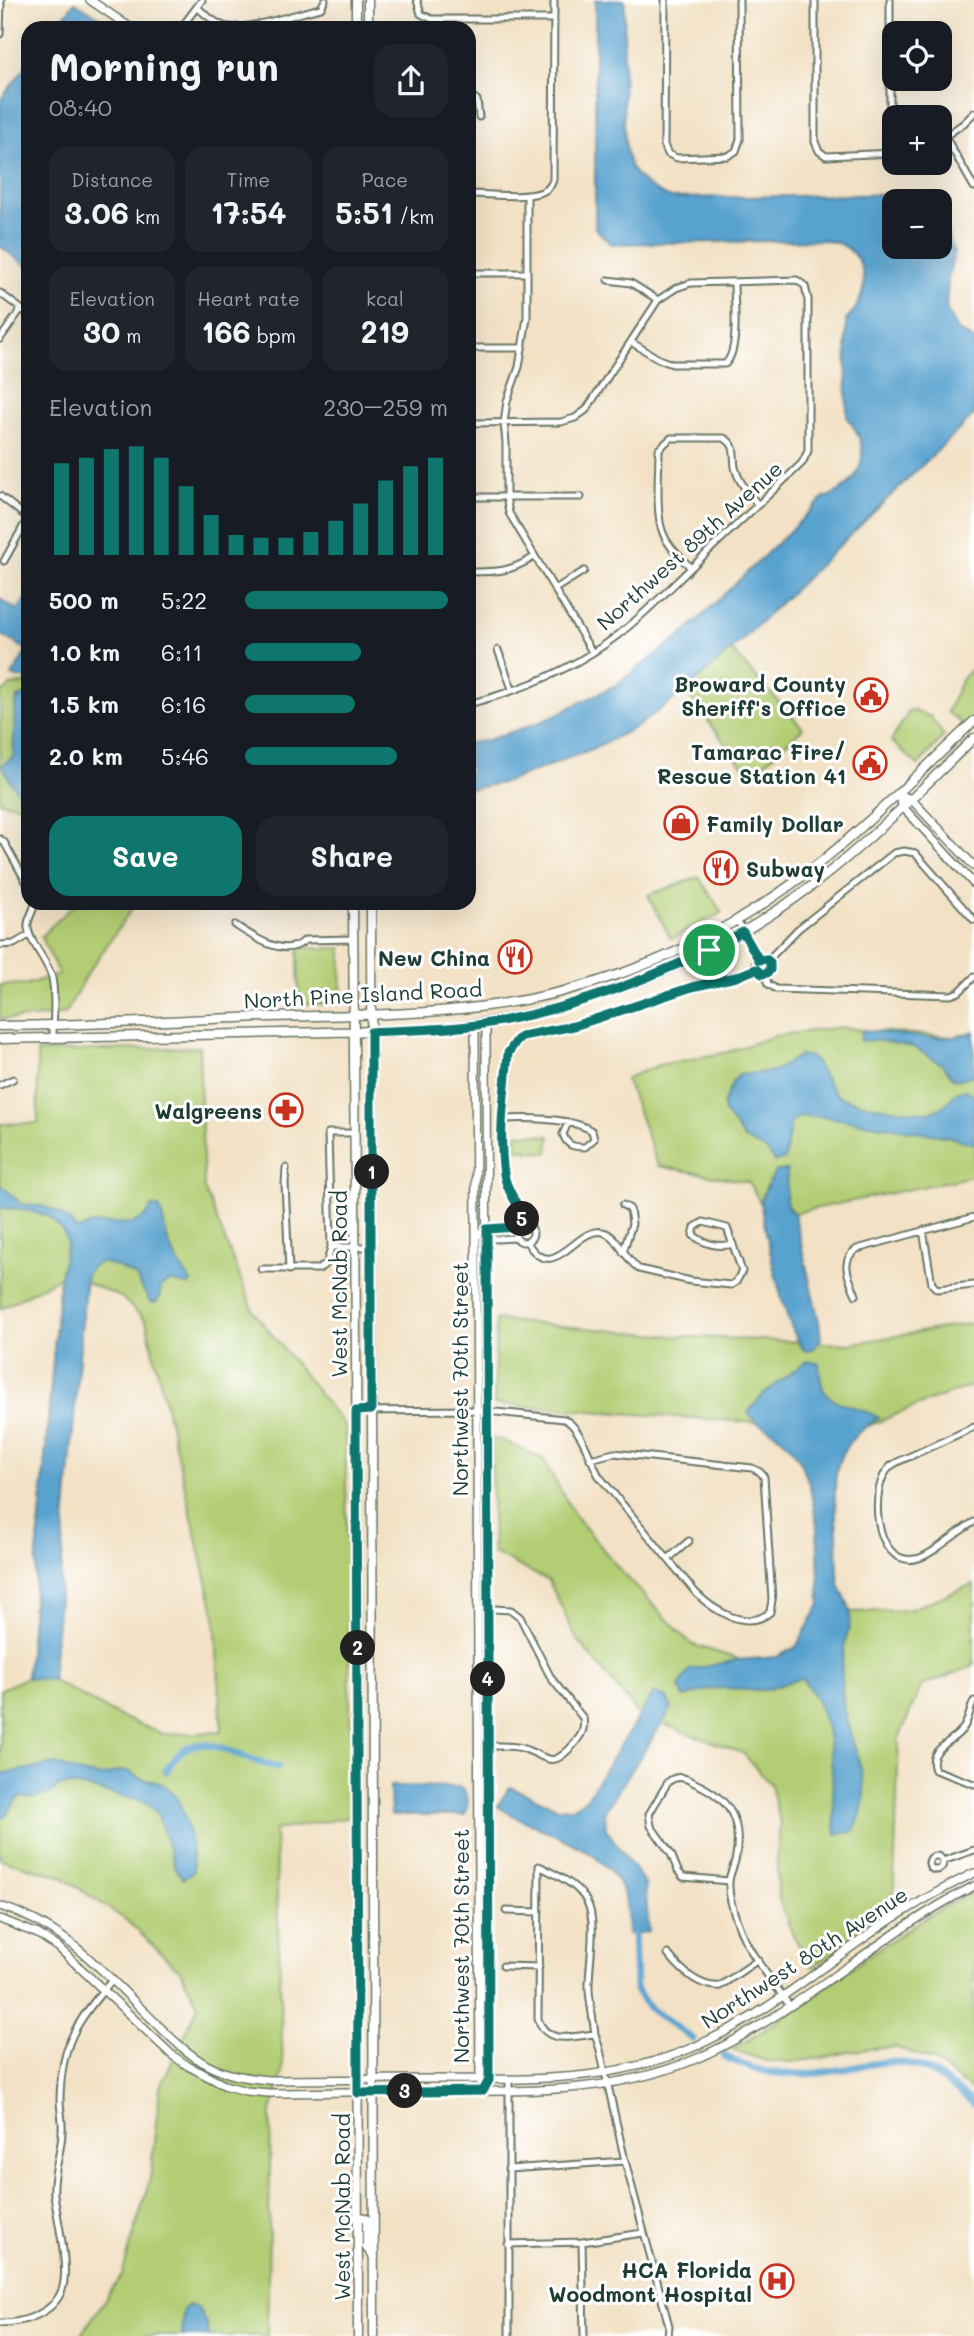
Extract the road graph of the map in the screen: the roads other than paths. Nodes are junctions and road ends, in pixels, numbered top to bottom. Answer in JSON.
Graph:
{"nodes":[{"id":1,"x":1,"y":0,"type":"edge"},
{"id":2,"x":90,"y":0,"type":"edge"},
{"id":3,"x":202,"y":0,"type":"edge"},
{"id":4,"x":325,"y":0,"type":"edge"},
{"id":5,"x":356,"y":0,"type":"edge"},
{"id":6,"x":368,"y":0,"type":"edge"},
{"id":7,"x":417,"y":0,"type":"edge"},
{"id":8,"x":554,"y":0,"type":"edge"},
{"id":9,"x":665,"y":0,"type":"edge"},
{"id":10,"x":739,"y":0,"type":"edge"},
{"id":11,"x":815,"y":0,"type":"edge"},
{"id":12,"x":890,"y":0,"type":"edge"},
{"id":13,"x":197,"y":7,"type":"junction"},
{"id":14,"x":554,"y":19,"type":"junction"},
{"id":15,"x":121,"y":21,"type":"edge"},
{"id":16,"x":186,"y":21,"type":"edge"},
{"id":17,"x":213,"y":21,"type":"edge"},
{"id":18,"x":267,"y":21,"type":"edge"},
{"id":19,"x":356,"y":21,"type":"edge"},
{"id":20,"x":368,"y":21,"type":"edge"},
{"id":21,"x":891,"y":21,"type":"edge"},
{"id":22,"x":0,"y":34,"type":"edge"},
{"id":23,"x":476,"y":99,"type":"edge"},
{"id":24,"x":974,"y":113,"type":"edge"},
{"id":25,"x":479,"y":117,"type":"dead end"},
{"id":26,"x":952,"y":131,"type":"edge"},
{"id":27,"x":882,"y":153,"type":"edge"},
{"id":28,"x":952,"y":153,"type":"edge"},
{"id":29,"x":974,"y":187,"type":"edge"},
{"id":30,"x":476,"y":194,"type":"edge"},
{"id":31,"x":527,"y":195,"type":"junction"},
{"id":32,"x":476,"y":273,"type":"edge"},
{"id":33,"x":527,"y":273,"type":"junction"},
{"id":34,"x":608,"y":281,"type":"dead end"},
{"id":35,"x":734,"y":284,"type":"junction"},
{"id":36,"x":0,"y":293,"type":"edge"},
{"id":37,"x":658,"y":300,"type":"junction"},
{"id":38,"x":21,"y":308,"type":"edge"},
{"id":39,"x":21,"y":310,"type":"edge"},
{"id":40,"x":0,"y":339,"type":"edge"},
{"id":41,"x":631,"y":342,"type":"junction"},
{"id":42,"x":476,"y":348,"type":"edge"},
{"id":43,"x":522,"y":348,"type":"junction"},
{"id":44,"x":476,"y":423,"type":"edge"},
{"id":45,"x":504,"y":423,"type":"junction"},
{"id":46,"x":0,"y":496,"type":"edge"},
{"id":47,"x":476,"y":497,"type":"edge"},
{"id":48,"x":506,"y":497,"type":"junction"},
{"id":49,"x":581,"y":497,"type":"dead end"},
{"id":50,"x":758,"y":505,"type":"junction"},
{"id":51,"x":21,"y":512,"type":"edge"},
{"id":52,"x":21,"y":531,"type":"edge"},
{"id":53,"x":534,"y":558,"type":"junction"},
{"id":54,"x":4,"y":561,"type":"dead end"},
{"id":55,"x":691,"y":568,"type":"junction"},
{"id":56,"x":584,"y":571,"type":"dead end"},
{"id":57,"x":476,"y":572,"type":"edge"},
{"id":58,"x":555,"y":589,"type":"junction"},
{"id":59,"x":498,"y":650,"type":"dead end"},
{"id":60,"x":592,"y":652,"type":"junction"},
{"id":61,"x":512,"y":689,"type":"junction"},
{"id":62,"x":476,"y":702,"type":"edge"},
{"id":63,"x":974,"y":721,"type":"edge"},
{"id":64,"x":974,"y":738,"type":"edge"},
{"id":65,"x":898,"y":794,"type":"junction"},
{"id":66,"x":911,"y":799,"type":"junction"},
{"id":67,"x":903,"y":807,"type":"junction"},
{"id":68,"x":0,"y":839,"type":"edge"},
{"id":69,"x":974,"y":866,"type":"edge"},
{"id":70,"x":21,"y":873,"type":"edge"},
{"id":71,"x":974,"y":884,"type":"edge"},
{"id":72,"x":33,"y":910,"type":"edge"},
{"id":73,"x":353,"y":910,"type":"edge"},
{"id":74,"x":371,"y":910,"type":"edge"},
{"id":75,"x":737,"y":920,"type":"junction"},
{"id":76,"x":974,"y":920,"type":"edge"},
{"id":77,"x":235,"y":925,"type":"dead end"},
{"id":78,"x":743,"y":932,"type":"junction"},
{"id":79,"x":29,"y":935,"type":"junction"},
{"id":80,"x":353,"y":939,"type":"junction"},
{"id":81,"x":0,"y":945,"type":"edge"},
{"id":82,"x":759,"y":960,"type":"junction"},
{"id":83,"x":768,"y":960,"type":"junction"},
{"id":84,"x":756,"y":969,"type":"junction"},
{"id":85,"x":765,"y":974,"type":"junction"},
{"id":86,"x":974,"y":976,"type":"edge"},
{"id":87,"x":352,"y":1014,"type":"junction"},
{"id":88,"x":371,"y":1014,"type":"junction"},
{"id":89,"x":486,"y":1023,"type":"junction"},
{"id":90,"x":53,"y":1025,"type":"junction"},
{"id":91,"x":475,"y":1025,"type":"junction"},
{"id":92,"x":0,"y":1026,"type":"edge"},
{"id":93,"x":371,"y":1032,"type":"junction"},
{"id":94,"x":353,"y":1033,"type":"junction"},
{"id":95,"x":53,"y":1038,"type":"junction"},
{"id":96,"x":0,"y":1039,"type":"edge"},
{"id":97,"x":13,"y":1079,"type":"dead end"},
{"id":98,"x":476,"y":1080,"type":"junction"},
{"id":99,"x":487,"y":1080,"type":"junction"},
{"id":100,"x":0,"y":1085,"type":"edge"},
{"id":101,"x":503,"y":1119,"type":"junction"},
{"id":102,"x":476,"y":1123,"type":"junction"},
{"id":103,"x":487,"y":1123,"type":"junction"},
{"id":104,"x":568,"y":1123,"type":"junction"},
{"id":105,"x":354,"y":1133,"type":"junction"},
{"id":106,"x":286,"y":1168,"type":"dead end"},
{"id":107,"x":623,"y":1205,"type":"dead end"},
{"id":108,"x":974,"y":1217,"type":"edge"},
{"id":109,"x":520,"y":1226,"type":"junction"},
{"id":110,"x":923,"y":1230,"type":"junction"},
{"id":111,"x":487,"y":1233,"type":"junction"},
{"id":112,"x":476,"y":1234,"type":"junction"},
{"id":113,"x":516,"y":1238,"type":"junction"},
{"id":114,"x":527,"y":1242,"type":"junction"},
{"id":115,"x":733,"y":1244,"type":"junction"},
{"id":116,"x":331,"y":1247,"type":"junction"},
{"id":117,"x":356,"y":1247,"type":"junction"},
{"id":118,"x":372,"y":1247,"type":"junction"},
{"id":119,"x":623,"y":1252,"type":"junction"},
{"id":120,"x":261,"y":1269,"type":"dead end"},
{"id":121,"x":289,"y":1270,"type":"junction"},
{"id":122,"x":974,"y":1285,"type":"edge"},
{"id":123,"x":856,"y":1295,"type":"dead end"},
{"id":124,"x":476,"y":1303,"type":"junction"},
{"id":125,"x":487,"y":1303,"type":"junction"},
{"id":126,"x":371,"y":1410,"type":"junction"},
{"id":127,"x":477,"y":1410,"type":"junction"},
{"id":128,"x":356,"y":1411,"type":"junction"},
{"id":129,"x":487,"y":1411,"type":"junction"},
{"id":130,"x":974,"y":1427,"type":"edge"},
{"id":131,"x":590,"y":1460,"type":"junction"},
{"id":132,"x":974,"y":1522,"type":"edge"},
{"id":133,"x":689,"y":1541,"type":"dead end"},
{"id":134,"x":668,"y":1559,"type":"junction"},
{"id":135,"x":477,"y":1608,"type":"junction"},
{"id":136,"x":488,"y":1608,"type":"junction"},
{"id":137,"x":974,"y":1701,"type":"edge"},
{"id":138,"x":489,"y":1746,"type":"junction"},
{"id":139,"x":974,"y":1784,"type":"edge"},
{"id":140,"x":974,"y":1850,"type":"edge"},
{"id":141,"x":943,"y":1861,"type":"dead end"},
{"id":142,"x":974,"y":1873,"type":"edge"},
{"id":143,"x":729,"y":1881,"type":"junction"},
{"id":144,"x":974,"y":1886,"type":"edge"},
{"id":145,"x":0,"y":1906,"type":"edge"},
{"id":146,"x":506,"y":1911,"type":"dead end"},
{"id":147,"x":539,"y":1912,"type":"junction"},
{"id":148,"x":0,"y":1919,"type":"edge"},
{"id":149,"x":668,"y":1954,"type":"dead end"},
{"id":150,"x":758,"y":1960,"type":"junction"},
{"id":151,"x":503,"y":1966,"type":"dead end"},
{"id":152,"x":538,"y":1966,"type":"junction"},
{"id":153,"x":112,"y":1980,"type":"junction"},
{"id":154,"x":104,"y":1989,"type":"junction"},
{"id":155,"x":783,"y":1996,"type":"junction"},
{"id":156,"x":789,"y":2005,"type":"junction"},
{"id":157,"x":149,"y":2017,"type":"junction"},
{"id":158,"x":142,"y":2026,"type":"junction"},
{"id":159,"x":595,"y":2034,"type":"junction"},
{"id":160,"x":604,"y":2074,"type":"junction"},
{"id":161,"x":509,"y":2079,"type":"junction"},
{"id":162,"x":373,"y":2080,"type":"junction"},
{"id":163,"x":479,"y":2080,"type":"junction"},
{"id":164,"x":489,"y":2080,"type":"junction"},
{"id":165,"x":358,"y":2081,"type":"junction"},
{"id":166,"x":607,"y":2085,"type":"junction"},
{"id":167,"x":483,"y":2091,"type":"junction"},
{"id":168,"x":509,"y":2091,"type":"junction"},
{"id":169,"x":374,"y":2092,"type":"junction"},
{"id":170,"x":358,"y":2093,"type":"junction"},
{"id":171,"x":625,"y":2161,"type":"junction"},
{"id":172,"x":508,"y":2169,"type":"junction"},
{"id":173,"x":358,"y":2217,"type":"junction"},
{"id":174,"x":643,"y":2233,"type":"junction"},
{"id":175,"x":582,"y":2242,"type":"junction"},
{"id":176,"x":508,"y":2244,"type":"junction"},
{"id":177,"x":374,"y":2257,"type":"junction"},
{"id":178,"x":0,"y":2323,"type":"edge"},
{"id":179,"x":358,"y":2336,"type":"edge"},
{"id":180,"x":374,"y":2336,"type":"edge"},
{"id":181,"x":509,"y":2336,"type":"edge"},
{"id":182,"x":584,"y":2336,"type":"edge"},
{"id":183,"x":668,"y":2336,"type":"edge"}],
"edges":[{"from":1,"to":22,"type":"street"},
{"from":2,"to":15,"type":"street"},
{"from":3,"to":13,"type":"street"},
{"from":4,"to":18,"type":"street"},
{"from":5,"to":19,"type":"main road"},
{"from":6,"to":20,"type":"main road"},
{"from":7,"to":14,"type":"street"},
{"from":8,"to":14,"type":"street"},
{"from":9,"to":10,"type":"street"},
{"from":11,"to":27,"type":"street"},
{"from":12,"to":21,"type":"street"},
{"from":13,"to":16,"type":"street"},
{"from":13,"to":17,"type":"street"},
{"from":14,"to":31,"type":"street"},
{"from":23,"to":25,"type":"street"},
{"from":24,"to":26,"type":"street"},
{"from":28,"to":29,"type":"street"},
{"from":30,"to":31,"type":"street"},
{"from":31,"to":33,"type":"street"},
{"from":32,"to":33,"type":"street"},
{"from":33,"to":43,"type":"street"},
{"from":34,"to":37,"type":"street"},
{"from":35,"to":37,"type":"street"},
{"from":35,"to":41,"type":"street"},
{"from":35,"to":50,"type":"street","name":"Northwest 89th Avenue"},
{"from":36,"to":38,"type":"street"},
{"from":37,"to":41,"type":"street"},
{"from":39,"to":40,"type":"street"},
{"from":41,"to":45,"type":"street"},
{"from":42,"to":43,"type":"street"},
{"from":43,"to":45,"type":"street"},
{"from":44,"to":45,"type":"street"},
{"from":45,"to":48,"type":"street"},
{"from":46,"to":51,"type":"street"},
{"from":47,"to":48,"type":"street"},
{"from":48,"to":49,"type":"street"},
{"from":48,"to":53,"type":"street"},
{"from":50,"to":55,"type":"street","name":"Northwest 89th Avenue"},
{"from":50,"to":55,"type":"street"},
{"from":52,"to":54,"type":"street"},
{"from":53,"to":57,"type":"street"},
{"from":53,"to":58,"type":"street"},
{"from":55,"to":60,"type":"street","name":"Northwest 89th Avenue"},
{"from":56,"to":58,"type":"street"},
{"from":58,"to":60,"type":"street"},
{"from":59,"to":61,"type":"street"},
{"from":60,"to":61,"type":"street","name":"Northwest 89th Avenue"},
{"from":61,"to":62,"type":"street","name":"Northwest 89th Avenue"},
{"from":63,"to":65,"type":"main road","name":"North Pine Island Road"},
{"from":64,"to":66,"type":"main road","name":"North Pine Island Road"},
{"from":65,"to":66,"type":"street"},
{"from":65,"to":67,"type":"street"},
{"from":65,"to":75,"type":"main road","name":"North Pine Island Road"},
{"from":66,"to":67,"type":"main road","name":"North Pine Island Road"},
{"from":66,"to":69,"type":"street"},
{"from":67,"to":71,"type":"street"},
{"from":67,"to":78,"type":"main road","name":"North Pine Island Road"},
{"from":68,"to":70,"type":"street"},
{"from":72,"to":79,"type":"street"},
{"from":73,"to":80,"type":"main road","name":"West McNab Road"},
{"from":74,"to":88,"type":"main road","name":"West McNab Road"},
{"from":75,"to":78,"type":"street"},
{"from":75,"to":88,"type":"main road","name":"North Pine Island Road"},
{"from":76,"to":83,"type":"street"},
{"from":77,"to":80,"type":"street"},
{"from":78,"to":82,"type":"street"},
{"from":78,"to":89,"type":"main road","name":"North Pine Island Road"},
{"from":79,"to":81,"type":"street"},
{"from":79,"to":90,"type":"street"},
{"from":80,"to":87,"type":"main road","name":"West McNab Road"},
{"from":82,"to":83,"type":"street"},
{"from":82,"to":84,"type":"street"},
{"from":83,"to":85,"type":"street"},
{"from":84,"to":85,"type":"street"},
{"from":84,"to":101,"type":"street"},
{"from":85,"to":86,"type":"street"},
{"from":87,"to":88,"type":"main road","name":"North Pine Island Road"},
{"from":87,"to":90,"type":"main road","name":"North Pine Island Road"},
{"from":87,"to":94,"type":"main road","name":"West McNab Road"},
{"from":88,"to":93,"type":"main road","name":"West McNab Road"},
{"from":89,"to":91,"type":"main road","name":"North Pine Island Road"},
{"from":89,"to":99,"type":"street","name":"Northwest 70th Street"},
{"from":90,"to":92,"type":"main road","name":"North Pine Island Road"},
{"from":90,"to":95,"type":"street"},
{"from":91,"to":93,"type":"main road","name":"North Pine Island Road"},
{"from":91,"to":98,"type":"street","name":"Northwest 70th Street"},
{"from":93,"to":94,"type":"main road","name":"North Pine Island Road"},
{"from":93,"to":118,"type":"main road","name":"West McNab Road"},
{"from":94,"to":95,"type":"main road","name":"North Pine Island Road"},
{"from":94,"to":105,"type":"main road","name":"West McNab Road"},
{"from":95,"to":96,"type":"main road","name":"North Pine Island Road"},
{"from":97,"to":100,"type":"street"},
{"from":98,"to":99,"type":"street"},
{"from":98,"to":102,"type":"street","name":"Northwest 70th Street"},
{"from":99,"to":103,"type":"street","name":"Northwest 70th Street"},
{"from":101,"to":104,"type":"street"},
{"from":101,"to":109,"type":"street"},
{"from":102,"to":103,"type":"street"},
{"from":102,"to":112,"type":"street","name":"Northwest 70th Street"},
{"from":103,"to":111,"type":"street","name":"Northwest 70th Street"},
{"from":104,"to":104,"type":"street"},
{"from":105,"to":116,"type":"street"},
{"from":105,"to":117,"type":"main road","name":"West McNab Road"},
{"from":106,"to":121,"type":"street"},
{"from":107,"to":119,"type":"street"},
{"from":108,"to":110,"type":"street"},
{"from":109,"to":111,"type":"street"},
{"from":109,"to":113,"type":"street"},
{"from":109,"to":114,"type":"street"},
{"from":110,"to":122,"type":"street"},
{"from":110,"to":123,"type":"street"},
{"from":111,"to":112,"type":"street"},
{"from":111,"to":113,"type":"street"},
{"from":111,"to":125,"type":"street","name":"Northwest 70th Street"},
{"from":112,"to":124,"type":"street","name":"Northwest 70th Street"},
{"from":113,"to":114,"type":"street"},
{"from":114,"to":119,"type":"street"},
{"from":115,"to":115,"type":"street"},
{"from":115,"to":119,"type":"street"},
{"from":116,"to":117,"type":"street"},
{"from":116,"to":121,"type":"street"},
{"from":117,"to":118,"type":"street"},
{"from":117,"to":128,"type":"main road","name":"West McNab Road"},
{"from":118,"to":126,"type":"main road","name":"West McNab Road"},
{"from":120,"to":121,"type":"street"},
{"from":124,"to":125,"type":"street"},
{"from":124,"to":127,"type":"street","name":"Northwest 70th Street"},
{"from":125,"to":129,"type":"street","name":"Northwest 70th Street"},
{"from":126,"to":127,"type":"street"},
{"from":126,"to":128,"type":"street"},
{"from":126,"to":162,"type":"main road","name":"West McNab Road"},
{"from":127,"to":129,"type":"street"},
{"from":127,"to":135,"type":"street","name":"Northwest 70th Street"},
{"from":128,"to":165,"type":"main road","name":"West McNab Road"},
{"from":129,"to":131,"type":"street"},
{"from":129,"to":136,"type":"street","name":"Northwest 70th Street"},
{"from":130,"to":132,"type":"street"},
{"from":131,"to":134,"type":"street"},
{"from":131,"to":134,"type":"street"},
{"from":133,"to":134,"type":"street"},
{"from":135,"to":136,"type":"street"},
{"from":135,"to":163,"type":"street","name":"Northwest 70th Street"},
{"from":136,"to":138,"type":"street","name":"Northwest 70th Street"},
{"from":136,"to":138,"type":"street"},
{"from":137,"to":139,"type":"street"},
{"from":138,"to":164,"type":"street","name":"Northwest 70th Street"},
{"from":140,"to":141,"type":"street"},
{"from":142,"to":155,"type":"street","name":"Northwest 80th Avenue"},
{"from":143,"to":143,"type":"street"},
{"from":143,"to":150,"type":"street"},
{"from":144,"to":156,"type":"street","name":"Northwest 80th Avenue"},
{"from":145,"to":153,"type":"street","name":"Northwest 80th Avenue"},
{"from":146,"to":147,"type":"street"},
{"from":147,"to":152,"type":"street"},
{"from":147,"to":159,"type":"street"},
{"from":148,"to":154,"type":"street","name":"Northwest 80th Avenue"},
{"from":149,"to":150,"type":"street"},
{"from":150,"to":155,"type":"street"},
{"from":151,"to":152,"type":"street"},
{"from":152,"to":159,"type":"street"},
{"from":153,"to":154,"type":"street"},
{"from":153,"to":157,"type":"street","name":"Northwest 80th Avenue"},
{"from":154,"to":158,"type":"street","name":"Northwest 80th Avenue"},
{"from":154,"to":178,"type":"street"},
{"from":155,"to":156,"type":"street"},
{"from":155,"to":160,"type":"street","name":"Northwest 80th Avenue"},
{"from":156,"to":166,"type":"street","name":"Northwest 80th Avenue"},
{"from":157,"to":158,"type":"street"},
{"from":157,"to":165,"type":"street","name":"Northwest 80th Avenue"},
{"from":158,"to":170,"type":"street","name":"Northwest 80th Avenue"},
{"from":159,"to":160,"type":"street"},
{"from":160,"to":161,"type":"street","name":"Northwest 80th Avenue"},
{"from":160,"to":166,"type":"street"},
{"from":161,"to":164,"type":"street","name":"Northwest 80th Avenue"},
{"from":161,"to":168,"type":"street"},
{"from":162,"to":163,"type":"street","name":"Northwest 80th Avenue"},
{"from":162,"to":165,"type":"street","name":"Northwest 80th Avenue"},
{"from":162,"to":169,"type":"main road","name":"West McNab Road"},
{"from":163,"to":164,"type":"street","name":"Northwest 80th Avenue"},
{"from":163,"to":167,"type":"street","name":"Northwest 70th Street"},
{"from":164,"to":167,"type":"street","name":"Northwest 70th Street"},
{"from":165,"to":170,"type":"main road","name":"West McNab Road"},
{"from":166,"to":168,"type":"street","name":"Northwest 80th Avenue"},
{"from":166,"to":171,"type":"street"},
{"from":167,"to":168,"type":"street","name":"Northwest 80th Avenue"},
{"from":167,"to":169,"type":"street","name":"Northwest 80th Avenue"},
{"from":168,"to":172,"type":"street"},
{"from":169,"to":170,"type":"street","name":"Northwest 80th Avenue"},
{"from":169,"to":177,"type":"main road","name":"West McNab Road"},
{"from":170,"to":173,"type":"main road","name":"West McNab Road"},
{"from":171,"to":172,"type":"street"},
{"from":171,"to":174,"type":"street"},
{"from":172,"to":176,"type":"street"},
{"from":173,"to":177,"type":"main road"},
{"from":173,"to":179,"type":"main road","name":"West McNab Road"},
{"from":174,"to":175,"type":"street"},
{"from":174,"to":183,"type":"street"},
{"from":175,"to":176,"type":"street"},
{"from":175,"to":182,"type":"street"},
{"from":176,"to":181,"type":"street"},
{"from":177,"to":180,"type":"main road","name":"West McNab Road"}]}
